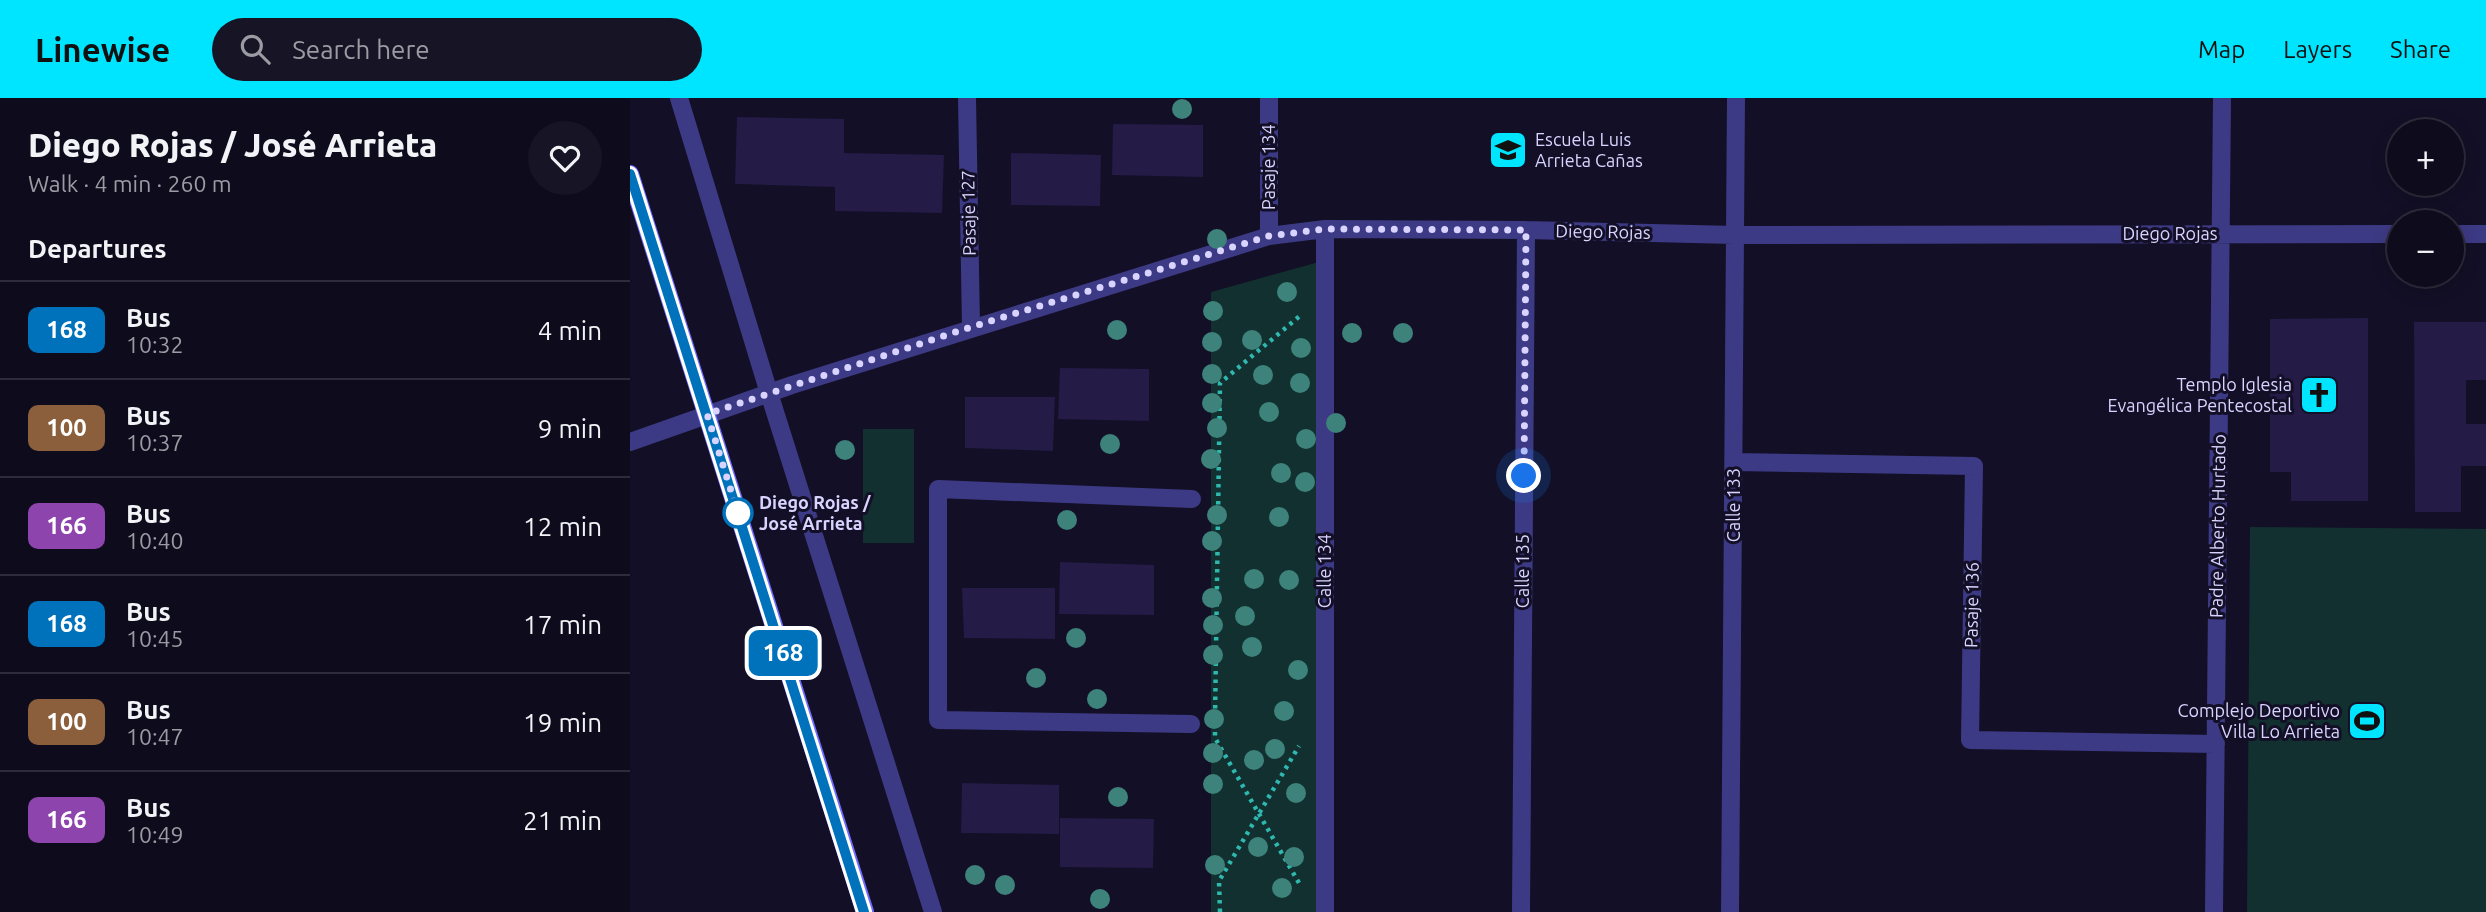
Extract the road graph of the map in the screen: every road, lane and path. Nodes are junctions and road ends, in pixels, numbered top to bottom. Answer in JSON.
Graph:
{"nodes":[{"id":1,"x":679,"y":98,"type":"edge"},
{"id":2,"x":967,"y":98,"type":"edge"},
{"id":3,"x":1269,"y":98,"type":"edge"},
{"id":4,"x":1736,"y":98,"type":"edge"},
{"id":5,"x":2222,"y":98,"type":"edge"},
{"id":6,"x":630,"y":174,"type":"edge"},
{"id":7,"x":1325,"y":229,"type":"junction"},
{"id":8,"x":1526,"y":230,"type":"junction"},
{"id":9,"x":2221,"y":234,"type":"junction"},
{"id":10,"x":2387,"y":234,"type":"edge"},
{"id":11,"x":2464,"y":234,"type":"edge"},
{"id":12,"x":2486,"y":234,"type":"edge"},
{"id":13,"x":1735,"y":235,"type":"junction"},
{"id":14,"x":1269,"y":236,"type":"junction"},
{"id":15,"x":1325,"y":294,"type":"junction"},
{"id":16,"x":971,"y":327,"type":"junction"},
{"id":17,"x":769,"y":393,"type":"junction"},
{"id":18,"x":707,"y":414,"type":"junction"},
{"id":19,"x":630,"y":442,"type":"edge"},
{"id":20,"x":1734,"y":462,"type":"junction"},
{"id":21,"x":1192,"y":499,"type":"dead end"},
{"id":22,"x":1325,"y":703,"type":"junction"},
{"id":23,"x":1191,"y":724,"type":"dead end"},
{"id":24,"x":2216,"y":744,"type":"junction"},
{"id":25,"x":1259,"y":814,"type":"junction"},
{"id":26,"x":1303,"y":890,"type":"dead end"},
{"id":27,"x":864,"y":912,"type":"edge"},
{"id":28,"x":933,"y":912,"type":"edge"},
{"id":29,"x":1220,"y":912,"type":"edge"},
{"id":30,"x":1325,"y":912,"type":"edge"},
{"id":31,"x":1521,"y":912,"type":"edge"},
{"id":32,"x":1730,"y":912,"type":"edge"},
{"id":33,"x":2214,"y":912,"type":"edge"}],
"edges":[{"from":1,"to":17,"type":"street"},
{"from":2,"to":16,"type":"street","name":"Pasaje 127"},
{"from":3,"to":14,"type":"street","name":"Pasaje 134"},
{"from":4,"to":13,"type":"street","name":"Calle 133"},
{"from":5,"to":9,"type":"street","name":"Padre Alberto Hurtado"},
{"from":6,"to":18,"type":"main road"},
{"from":7,"to":8,"type":"street","name":"Diego Rojas"},
{"from":7,"to":14,"type":"street","name":"Diego Rojas"},
{"from":7,"to":15,"type":"street","name":"Calle 134"},
{"from":8,"to":13,"type":"street","name":"Diego Rojas"},
{"from":8,"to":31,"type":"street","name":"Calle 135"},
{"from":9,"to":10,"type":"street","name":"Diego Rojas"},
{"from":9,"to":13,"type":"street","name":"Diego Rojas"},
{"from":9,"to":24,"type":"street","name":"Padre Alberto Hurtado"},
{"from":11,"to":12,"type":"street"},
{"from":13,"to":20,"type":"street","name":"Calle 133"},
{"from":14,"to":16,"type":"street","name":"Diego Rojas"},
{"from":15,"to":22,"type":"street","name":"Calle 134"},
{"from":15,"to":25,"type":"path"},
{"from":16,"to":17,"type":"street","name":"Diego Rojas"},
{"from":17,"to":18,"type":"street","name":"Diego Rojas"},
{"from":17,"to":28,"type":"street"},
{"from":18,"to":19,"type":"street","name":"Diego Rojas"},
{"from":18,"to":27,"type":"main road"},
{"from":20,"to":24,"type":"street","name":"Pasaje 136"},
{"from":20,"to":32,"type":"street","name":"Calle 133"},
{"from":21,"to":23,"type":"street"},
{"from":22,"to":25,"type":"path"},
{"from":22,"to":30,"type":"street","name":"Calle 134"},
{"from":24,"to":33,"type":"street","name":"Padre Alberto Hurtado"},
{"from":25,"to":26,"type":"path"},
{"from":25,"to":29,"type":"path"}]}
